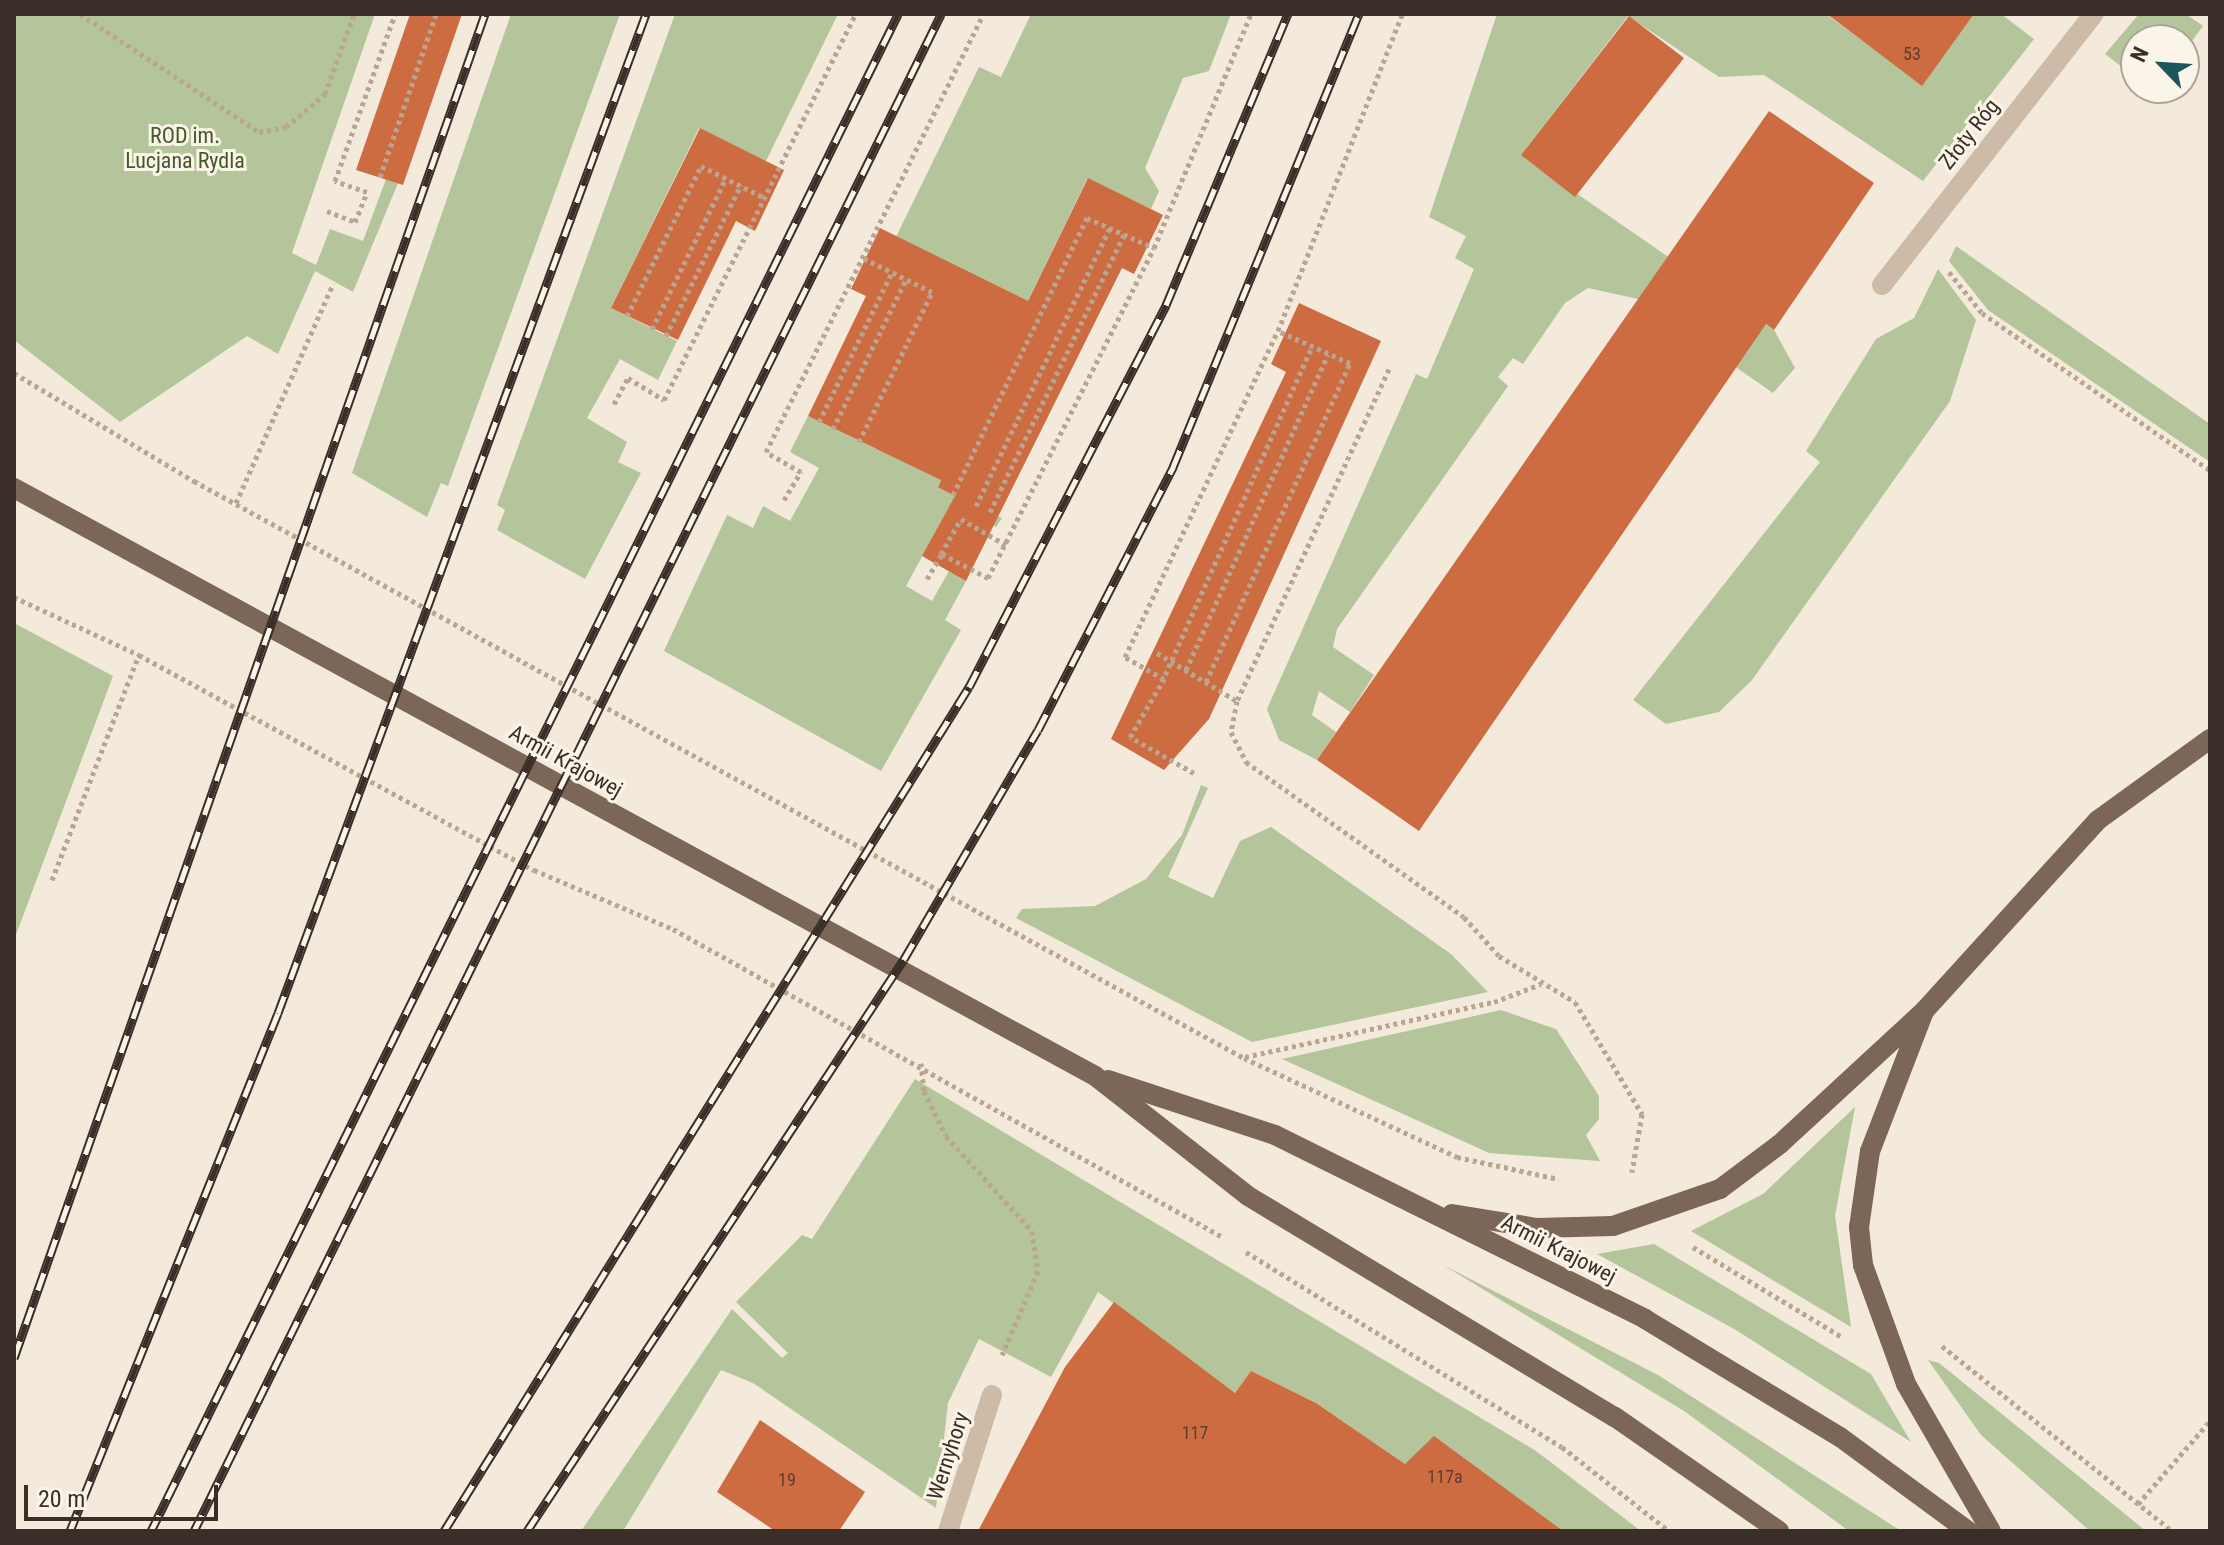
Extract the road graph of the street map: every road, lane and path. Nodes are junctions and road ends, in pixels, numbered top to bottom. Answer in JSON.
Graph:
{"nodes":[{"id":1,"x":80,"y":14,"type":"edge"},
{"id":2,"x":354,"y":14,"type":"edge"},
{"id":3,"x":395,"y":14,"type":"edge"},
{"id":4,"x":436,"y":14,"type":"edge"},
{"id":5,"x":856,"y":14,"type":"edge"},
{"id":6,"x":983,"y":14,"type":"edge"},
{"id":7,"x":1251,"y":14,"type":"edge"},
{"id":8,"x":1402,"y":14,"type":"edge"},
{"id":9,"x":2094,"y":14,"type":"edge"},
{"id":10,"x":380,"y":177,"type":"dead end"},
{"id":11,"x":726,"y":178,"type":"junction"},
{"id":12,"x":741,"y":185,"type":"junction"},
{"id":13,"x":766,"y":198,"type":"junction"},
{"id":14,"x":327,"y":211,"type":"dead end"},
{"id":15,"x":1110,"y":228,"type":"junction"},
{"id":16,"x":1124,"y":235,"type":"junction"},
{"id":17,"x":1154,"y":248,"type":"junction"},
{"id":18,"x":863,"y":258,"type":"junction"},
{"id":19,"x":1944,"y":265,"type":"dead end"},
{"id":20,"x":892,"y":272,"type":"junction"},
{"id":21,"x":906,"y":279,"type":"junction"},
{"id":22,"x":333,"y":284,"type":"dead end"},
{"id":23,"x":1882,"y":285,"type":"dead end"},
{"id":24,"x":627,"y":316,"type":"dead end"},
{"id":25,"x":652,"y":329,"type":"dead end"},
{"id":26,"x":1278,"y":331,"type":"junction"},
{"id":27,"x":666,"y":336,"type":"dead end"},
{"id":28,"x":1312,"y":346,"type":"junction"},
{"id":29,"x":1328,"y":354,"type":"junction"},
{"id":30,"x":1389,"y":369,"type":"dead end"},
{"id":31,"x":14,"y":373,"type":"edge"},
{"id":32,"x":614,"y":404,"type":"dead end"},
{"id":33,"x":819,"y":422,"type":"dead end"},
{"id":34,"x":833,"y":429,"type":"dead end"},
{"id":35,"x":859,"y":442,"type":"dead end"},
{"id":36,"x":2210,"y":470,"type":"edge"},
{"id":37,"x":14,"y":488,"type":"edge"},
{"id":38,"x":953,"y":495,"type":"dead end"},
{"id":39,"x":784,"y":500,"type":"dead end"},
{"id":40,"x":236,"y":503,"type":"junction"},
{"id":41,"x":976,"y":506,"type":"dead end"},
{"id":42,"x":990,"y":512,"type":"dead end"},
{"id":43,"x":1006,"y":545,"type":"junction"},
{"id":44,"x":936,"y":564,"type":"junction"},
{"id":45,"x":927,"y":579,"type":"dead end"},
{"id":46,"x":14,"y":597,"type":"edge"},
{"id":47,"x":1157,"y":653,"type":"dead end"},
{"id":48,"x":139,"y":655,"type":"junction"},
{"id":49,"x":1173,"y":663,"type":"junction"},
{"id":50,"x":1186,"y":670,"type":"junction"},
{"id":51,"x":1206,"y":682,"type":"junction"},
{"id":52,"x":1155,"y":695,"type":"junction"},
{"id":53,"x":1237,"y":701,"type":"junction"},
{"id":54,"x":2210,"y":739,"type":"edge"},
{"id":55,"x":1194,"y":773,"type":"dead end"},
{"id":56,"x":52,"y":880,"type":"dead end"},
{"id":57,"x":1541,"y":984,"type":"junction"},
{"id":58,"x":1925,"y":1010,"type":"junction"},
{"id":59,"x":1244,"y":1058,"type":"junction"},
{"id":60,"x":921,"y":1063,"type":"junction"},
{"id":61,"x":1095,"y":1076,"type":"junction"},
{"id":62,"x":1618,"y":1176,"type":"dead end"},
{"id":63,"x":1567,"y":1179,"type":"dead end"},
{"id":64,"x":1424,"y":1208,"type":"junction"},
{"id":65,"x":1680,"y":1239,"type":"dead end"},
{"id":66,"x":1931,"y":1338,"type":"dead end"},
{"id":67,"x":1850,"y":1342,"type":"dead end"},
{"id":68,"x":992,"y":1395,"type":"joint"},
{"id":69,"x":2210,"y":1421,"type":"edge"},
{"id":70,"x":2138,"y":1504,"type":"junction"},
{"id":71,"x":948,"y":1531,"type":"edge"},
{"id":72,"x":1669,"y":1531,"type":"edge"},
{"id":73,"x":1779,"y":1531,"type":"edge"},
{"id":74,"x":1968,"y":1531,"type":"edge"},
{"id":75,"x":1991,"y":1531,"type":"edge"},
{"id":76,"x":2172,"y":1531,"type":"edge"}],
"edges":[{"from":1,"to":2,"type":"path"},
{"from":3,"to":14,"type":"path"},
{"from":4,"to":10,"type":"path"},
{"from":5,"to":13,"type":"path"},
{"from":6,"to":18,"type":"path"},
{"from":7,"to":17,"type":"path"},
{"from":8,"to":26,"type":"path"},
{"from":9,"to":23,"type":"street","name":"Złoty Róg"},
{"from":11,"to":12,"type":"path"},
{"from":11,"to":24,"type":"path"},
{"from":11,"to":25,"type":"path"},
{"from":12,"to":13,"type":"path"},
{"from":12,"to":27,"type":"path"},
{"from":13,"to":32,"type":"path"},
{"from":15,"to":16,"type":"path"},
{"from":15,"to":38,"type":"path"},
{"from":15,"to":41,"type":"path"},
{"from":16,"to":17,"type":"path"},
{"from":16,"to":42,"type":"path"},
{"from":17,"to":43,"type":"path"},
{"from":18,"to":20,"type":"path"},
{"from":18,"to":39,"type":"path"},
{"from":19,"to":36,"type":"path"},
{"from":20,"to":21,"type":"path"},
{"from":20,"to":33,"type":"path"},
{"from":21,"to":34,"type":"path"},
{"from":21,"to":35,"type":"path"},
{"from":22,"to":40,"type":"path"},
{"from":26,"to":28,"type":"path"},
{"from":26,"to":52,"type":"path"},
{"from":28,"to":29,"type":"path"},
{"from":28,"to":49,"type":"path"},
{"from":29,"to":50,"type":"path"},
{"from":29,"to":51,"type":"path"},
{"from":30,"to":53,"type":"path"},
{"from":31,"to":40,"type":"path"},
{"from":37,"to":61,"type":"main road","name":"Armii Krajowej"},
{"from":40,"to":59,"type":"path"},
{"from":43,"to":44,"type":"path"},
{"from":43,"to":44,"type":"path"},
{"from":44,"to":45,"type":"path"},
{"from":46,"to":48,"type":"path"},
{"from":47,"to":49,"type":"path"},
{"from":48,"to":56,"type":"path"},
{"from":48,"to":60,"type":"path"},
{"from":49,"to":50,"type":"path"},
{"from":49,"to":52,"type":"path"},
{"from":50,"to":51,"type":"path"},
{"from":51,"to":53,"type":"path"},
{"from":52,"to":55,"type":"path"},
{"from":53,"to":57,"type":"path"},
{"from":54,"to":58,"type":"main road"},
{"from":57,"to":59,"type":"path"},
{"from":57,"to":62,"type":"path"},
{"from":58,"to":64,"type":"main road"},
{"from":58,"to":75,"type":"main road"},
{"from":59,"to":63,"type":"path"},
{"from":60,"to":68,"type":"path"},
{"from":60,"to":72,"type":"path"},
{"from":61,"to":64,"type":"main road","name":"Armii Krajowej"},
{"from":61,"to":73,"type":"main road","name":"Armii Krajowej"},
{"from":64,"to":74,"type":"main road","name":"Armii Krajowej"},
{"from":65,"to":67,"type":"path"},
{"from":66,"to":70,"type":"path"},
{"from":68,"to":71,"type":"street","name":"Wernyhory"},
{"from":69,"to":70,"type":"path"},
{"from":70,"to":76,"type":"path"}]}
